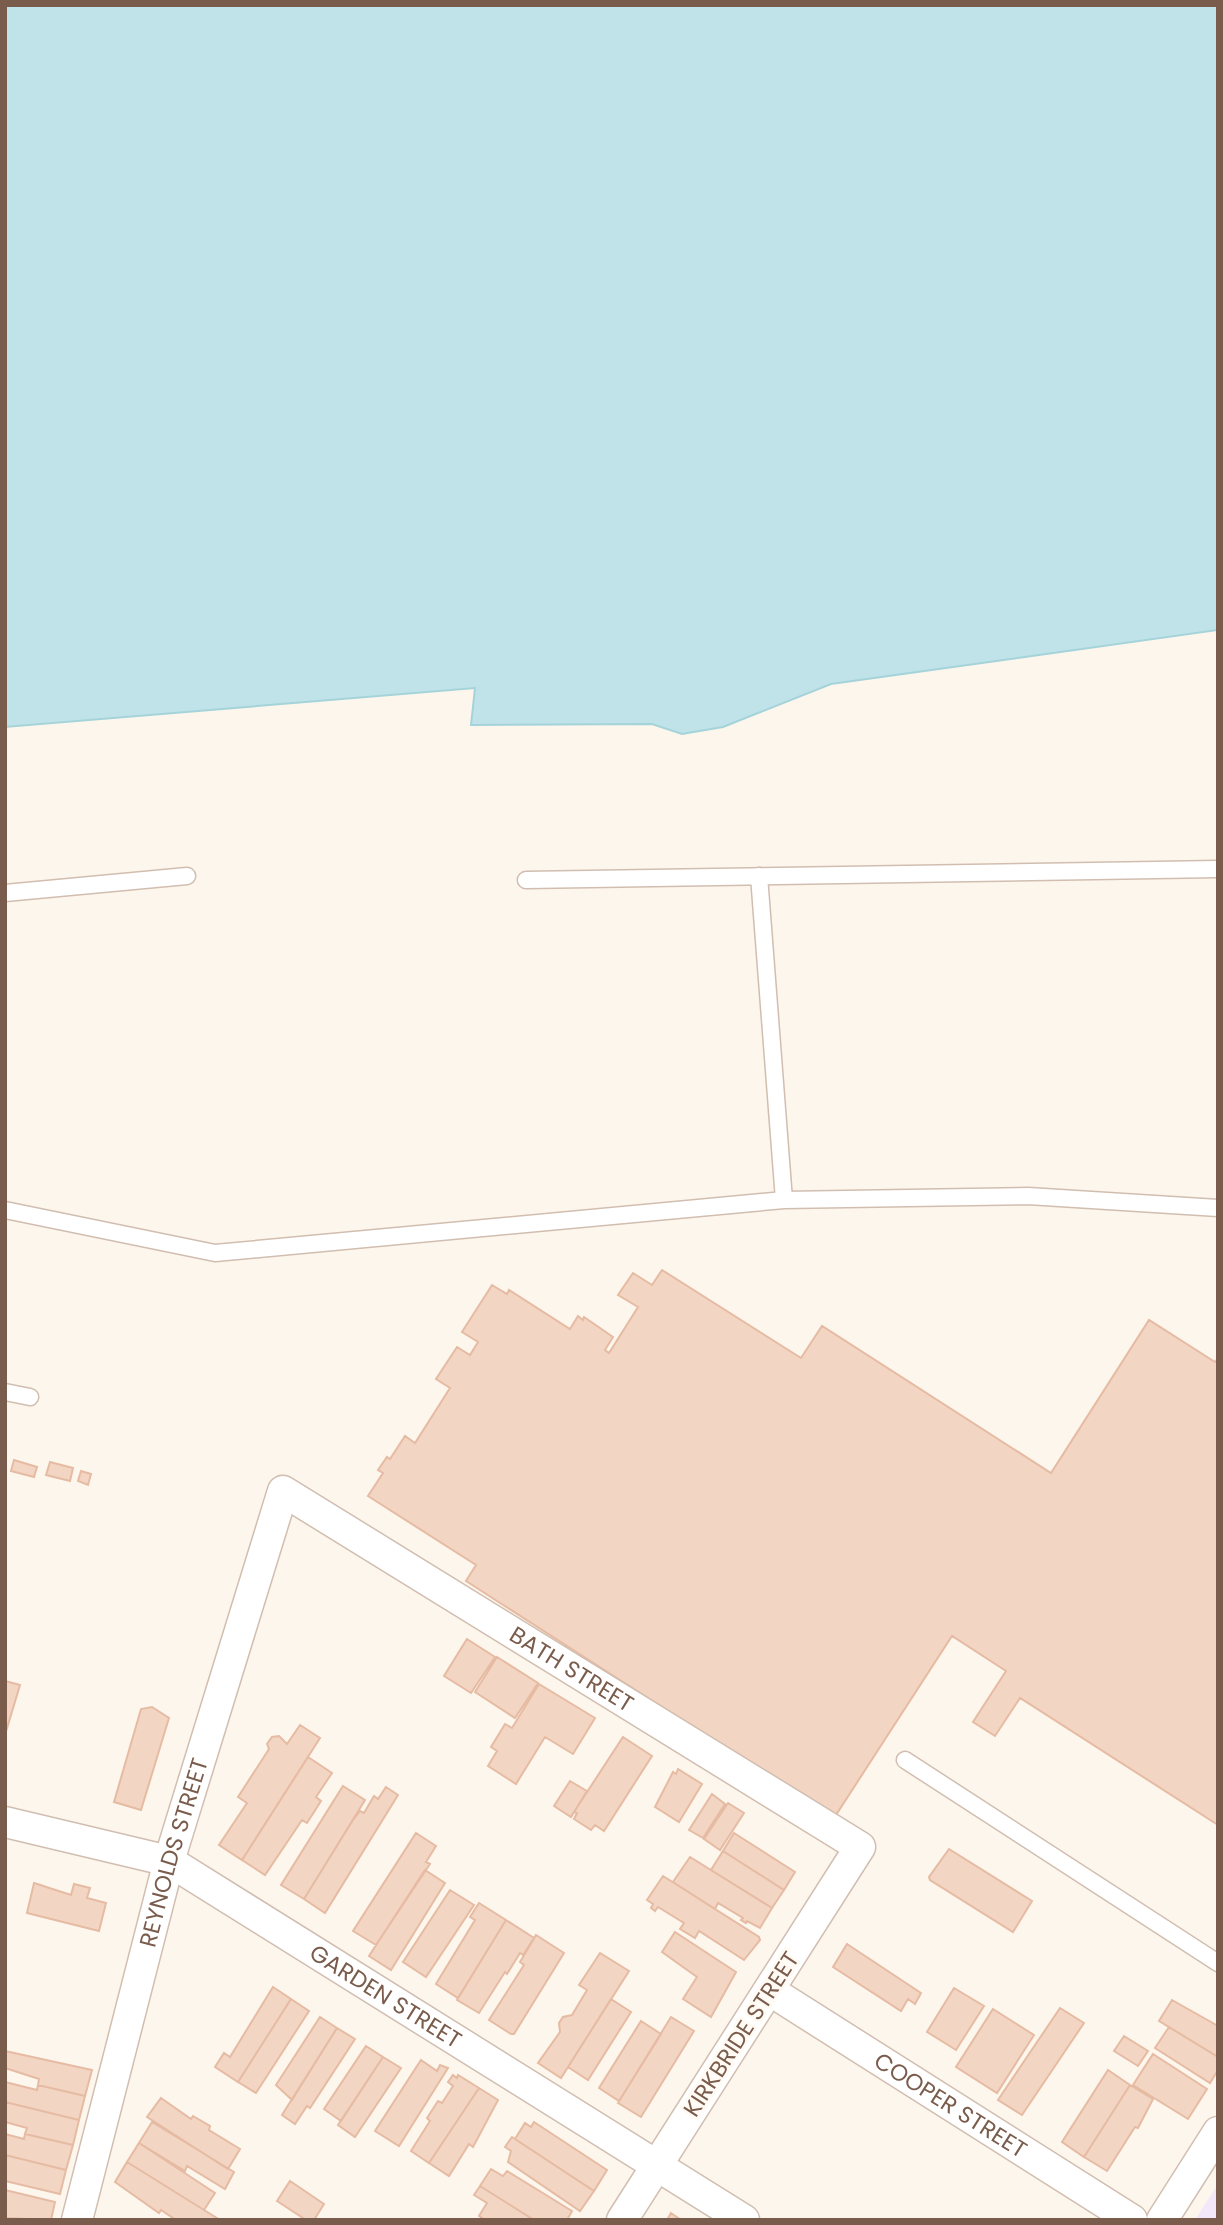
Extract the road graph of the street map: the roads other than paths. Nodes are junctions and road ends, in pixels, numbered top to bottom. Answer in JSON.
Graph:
{"nodes":[{"id":1,"x":1218,"y":869,"type":"edge"},
{"id":2,"x":187,"y":876,"type":"dead end"},
{"id":3,"x":759,"y":876,"type":"junction"},
{"id":4,"x":526,"y":880,"type":"dead end"},
{"id":5,"x":5,"y":893,"type":"edge"},
{"id":6,"x":784,"y":1200,"type":"junction"},
{"id":7,"x":1218,"y":1209,"type":"edge"},
{"id":8,"x":5,"y":1210,"type":"edge"},
{"id":9,"x":5,"y":1392,"type":"edge"},
{"id":10,"x":30,"y":1397,"type":"dead end"},
{"id":11,"x":283,"y":1491,"type":"joint"},
{"id":12,"x":905,"y":1760,"type":"dead end"},
{"id":13,"x":5,"y":1822,"type":"edge"},
{"id":14,"x":860,"y":1847,"type":"joint"},
{"id":15,"x":169,"y":1861,"type":"junction"},
{"id":16,"x":1218,"y":1963,"type":"edge"},
{"id":17,"x":769,"y":1990,"type":"junction"},
{"id":18,"x":1218,"y":2132,"type":"edge"},
{"id":19,"x":658,"y":2164,"type":"junction"},
{"id":20,"x":77,"y":2220,"type":"edge"},
{"id":21,"x":622,"y":2220,"type":"edge"},
{"id":22,"x":744,"y":2220,"type":"edge"},
{"id":23,"x":1132,"y":2220,"type":"edge"},
{"id":24,"x":1162,"y":2220,"type":"edge"}],
"edges":[{"from":1,"to":3,"type":"lane"},
{"from":2,"to":5,"type":"lane"},
{"from":3,"to":4,"type":"lane"},
{"from":3,"to":6,"type":"lane"},
{"from":6,"to":7,"type":"lane"},
{"from":6,"to":8,"type":"lane"},
{"from":9,"to":10,"type":"lane"},
{"from":11,"to":14,"type":"street","name":"BATH STREET"},
{"from":11,"to":15,"type":"street","name":"REYNOLDS STREET"},
{"from":12,"to":16,"type":"lane"},
{"from":13,"to":15,"type":"street","name":"GARDEN STREET"},
{"from":14,"to":17,"type":"street","name":"KIRKBRIDE STREET"},
{"from":15,"to":19,"type":"street","name":"GARDEN STREET"},
{"from":15,"to":20,"type":"street","name":"REYNOLDS STREET"},
{"from":17,"to":19,"type":"street","name":"KIRKBRIDE STREET"},
{"from":17,"to":23,"type":"street","name":"COOPER STREET"},
{"from":18,"to":24,"type":"street"},
{"from":19,"to":21,"type":"street","name":"KIRKBRIDE STREET"},
{"from":19,"to":22,"type":"street","name":"GARDEN STREET"}]}
